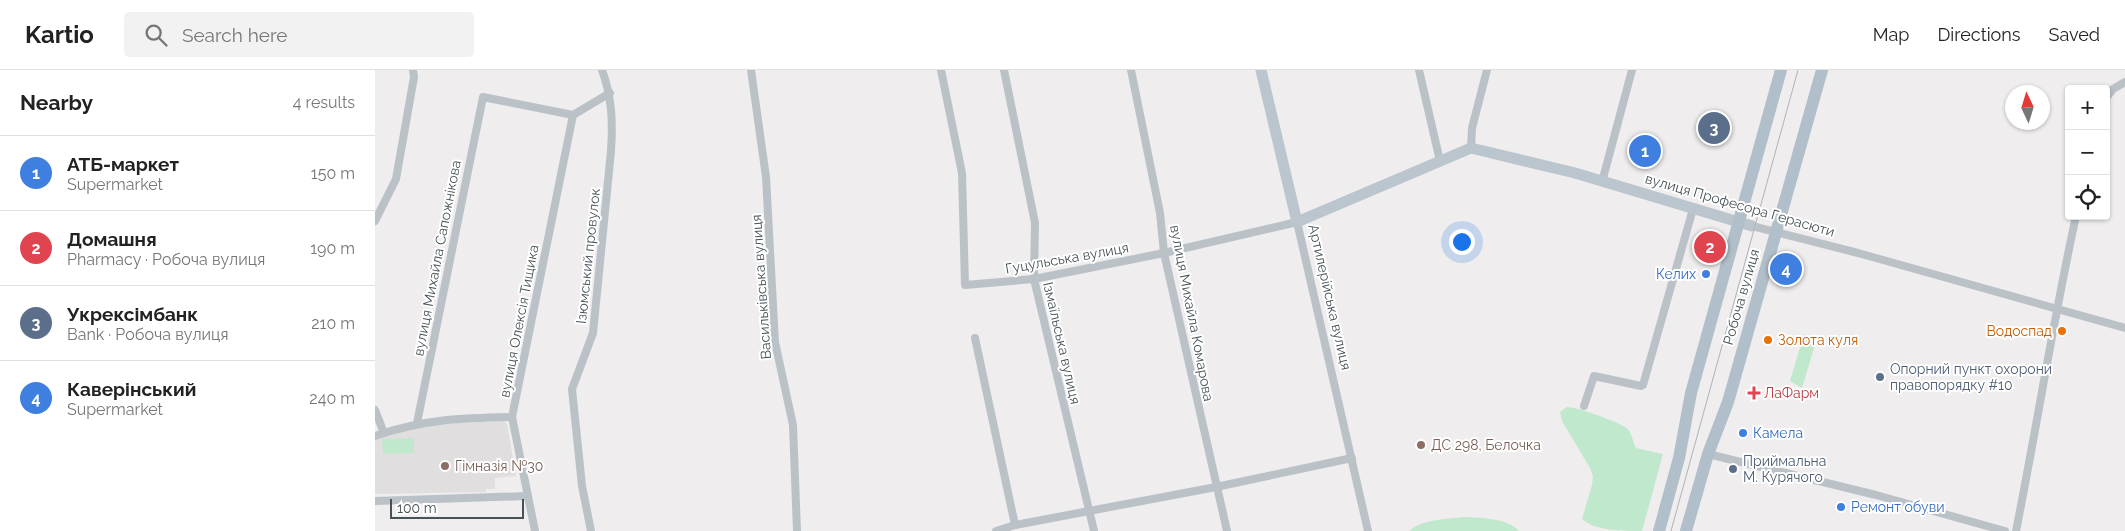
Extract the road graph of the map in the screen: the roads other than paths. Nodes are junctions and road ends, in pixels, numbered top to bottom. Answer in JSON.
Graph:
{"nodes":[{"id":1,"x":413,"y":70,"type":"edge"},
{"id":2,"x":602,"y":70,"type":"edge"},
{"id":3,"x":751,"y":70,"type":"edge"},
{"id":4,"x":941,"y":70,"type":"edge"},
{"id":5,"x":1004,"y":70,"type":"edge"},
{"id":6,"x":1131,"y":70,"type":"edge"},
{"id":7,"x":1261,"y":70,"type":"edge"},
{"id":8,"x":1419,"y":70,"type":"edge"},
{"id":9,"x":1487,"y":70,"type":"edge"},
{"id":10,"x":1632,"y":70,"type":"edge"},
{"id":11,"x":1781,"y":70,"type":"edge"},
{"id":12,"x":1822,"y":70,"type":"edge"},
{"id":13,"x":2125,"y":82,"type":"edge"},
{"id":14,"x":610,"y":93,"type":"junction"},
{"id":15,"x":2110,"y":93,"type":"edge"},
{"id":16,"x":573,"y":115,"type":"junction"},
{"id":17,"x":1471,"y":148,"type":"junction"},
{"id":18,"x":1440,"y":161,"type":"junction"},
{"id":19,"x":1603,"y":182,"type":"junction"},
{"id":20,"x":1693,"y":209,"type":"junction"},
{"id":21,"x":2075,"y":220,"type":"edge"},
{"id":22,"x":375,"y":221,"type":"edge"},
{"id":23,"x":1297,"y":222,"type":"junction"},
{"id":24,"x":1746,"y":224,"type":"junction"},
{"id":25,"x":1776,"y":233,"type":"junction"},
{"id":26,"x":1164,"y":253,"type":"junction"},
{"id":27,"x":1034,"y":279,"type":"junction"},
{"id":28,"x":2056,"y":308,"type":"junction"},
{"id":29,"x":2125,"y":328,"type":"edge"},
{"id":30,"x":975,"y":338,"type":"dead end"},
{"id":31,"x":1584,"y":406,"type":"dead end"},
{"id":32,"x":375,"y":410,"type":"edge"},
{"id":33,"x":513,"y":417,"type":"junction"},
{"id":34,"x":417,"y":423,"type":"junction"},
{"id":35,"x":384,"y":433,"type":"junction"},
{"id":36,"x":375,"y":436,"type":"edge"},
{"id":37,"x":1708,"y":454,"type":"junction"},
{"id":38,"x":1351,"y":458,"type":"junction"},
{"id":39,"x":1216,"y":487,"type":"junction"},
{"id":40,"x":527,"y":496,"type":"junction"},
{"id":41,"x":375,"y":501,"type":"edge"},
{"id":42,"x":1089,"y":511,"type":"junction"},
{"id":43,"x":1015,"y":525,"type":"junction"},
{"id":44,"x":535,"y":531,"type":"edge"},
{"id":45,"x":591,"y":531,"type":"edge"},
{"id":46,"x":797,"y":531,"type":"edge"},
{"id":47,"x":996,"y":531,"type":"edge"},
{"id":48,"x":1094,"y":531,"type":"edge"},
{"id":49,"x":1227,"y":531,"type":"edge"},
{"id":50,"x":1368,"y":531,"type":"edge"},
{"id":51,"x":1659,"y":531,"type":"edge"},
{"id":52,"x":1686,"y":531,"type":"edge"},
{"id":53,"x":2005,"y":531,"type":"edge"},
{"id":54,"x":2016,"y":531,"type":"edge"}],
"edges":[{"from":1,"to":22,"type":"street"},
{"from":2,"to":14,"type":"street","name":"Ізюмський провулок"},
{"from":3,"to":46,"type":"street","name":"Васильківська вулиця"},
{"from":4,"to":27,"type":"street","name":"Гуцульська вулиця"},
{"from":5,"to":27,"type":"street","name":"Ізмаїльська вулиця"},
{"from":6,"to":26,"type":"street","name":"вулиця Михайла Комарова"},
{"from":7,"to":23,"type":"street","name":"Артилерійська вулиця"},
{"from":8,"to":18,"type":"street"},
{"from":9,"to":17,"type":"street"},
{"from":10,"to":19,"type":"street"},
{"from":11,"to":24,"type":"main road","name":"Робоча вулиця"},
{"from":12,"to":25,"type":"main road","name":"Робоча вулиця"},
{"from":13,"to":15,"type":"street"},
{"from":14,"to":16,"type":"street"},
{"from":14,"to":45,"type":"street","name":"Ізюмський провулок"},
{"from":16,"to":33,"type":"street","name":"вулиця Олексія Тищика"},
{"from":16,"to":34,"type":"street","name":"вулиця Михайла Сапожнікова"},
{"from":17,"to":18,"type":"street"},
{"from":17,"to":19,"type":"street","name":"вулиця Професора Герасюти"},
{"from":18,"to":23,"type":"street"},
{"from":19,"to":20,"type":"street","name":"вулиця Професора Герасюти"},
{"from":20,"to":24,"type":"street","name":"вулиця Професора Герасюти"},
{"from":20,"to":31,"type":"street"},
{"from":21,"to":28,"type":"street"},
{"from":23,"to":26,"type":"street","name":"Гуцульська вулиця"},
{"from":23,"to":38,"type":"street","name":"Артилерійська вулиця"},
{"from":24,"to":25,"type":"street","name":"вулиця Професора Герасюти"},
{"from":24,"to":51,"type":"main road","name":"Робоча вулиця"},
{"from":25,"to":28,"type":"street","name":"вулиця Професора Герасюти"},
{"from":25,"to":37,"type":"main road","name":"Робоча вулиця"},
{"from":26,"to":27,"type":"street","name":"Гуцульська вулиця"},
{"from":26,"to":39,"type":"street","name":"вулиця Михайла Комарова"},
{"from":27,"to":42,"type":"street","name":"Ізмаїльська вулиця"},
{"from":28,"to":29,"type":"street","name":"вулиця Професора Герасюти"},
{"from":28,"to":54,"type":"street"},
{"from":30,"to":43,"type":"street"},
{"from":32,"to":35,"type":"street"},
{"from":33,"to":34,"type":"street"},
{"from":33,"to":40,"type":"street","name":"вулиця Олексія Тищика"},
{"from":34,"to":35,"type":"street"},
{"from":35,"to":36,"type":"street"},
{"from":37,"to":52,"type":"main road","name":"Робоча вулиця"},
{"from":37,"to":53,"type":"street"},
{"from":38,"to":39,"type":"street"},
{"from":38,"to":50,"type":"street","name":"Артилерійська вулиця"},
{"from":39,"to":42,"type":"street"},
{"from":39,"to":49,"type":"street","name":"вулиця Михайла Комарова"},
{"from":40,"to":41,"type":"street"},
{"from":40,"to":44,"type":"street","name":"вулиця Олексія Тищика"},
{"from":42,"to":43,"type":"street"},
{"from":42,"to":48,"type":"street","name":"Ізмаїльська вулиця"},
{"from":43,"to":47,"type":"street"}]}
